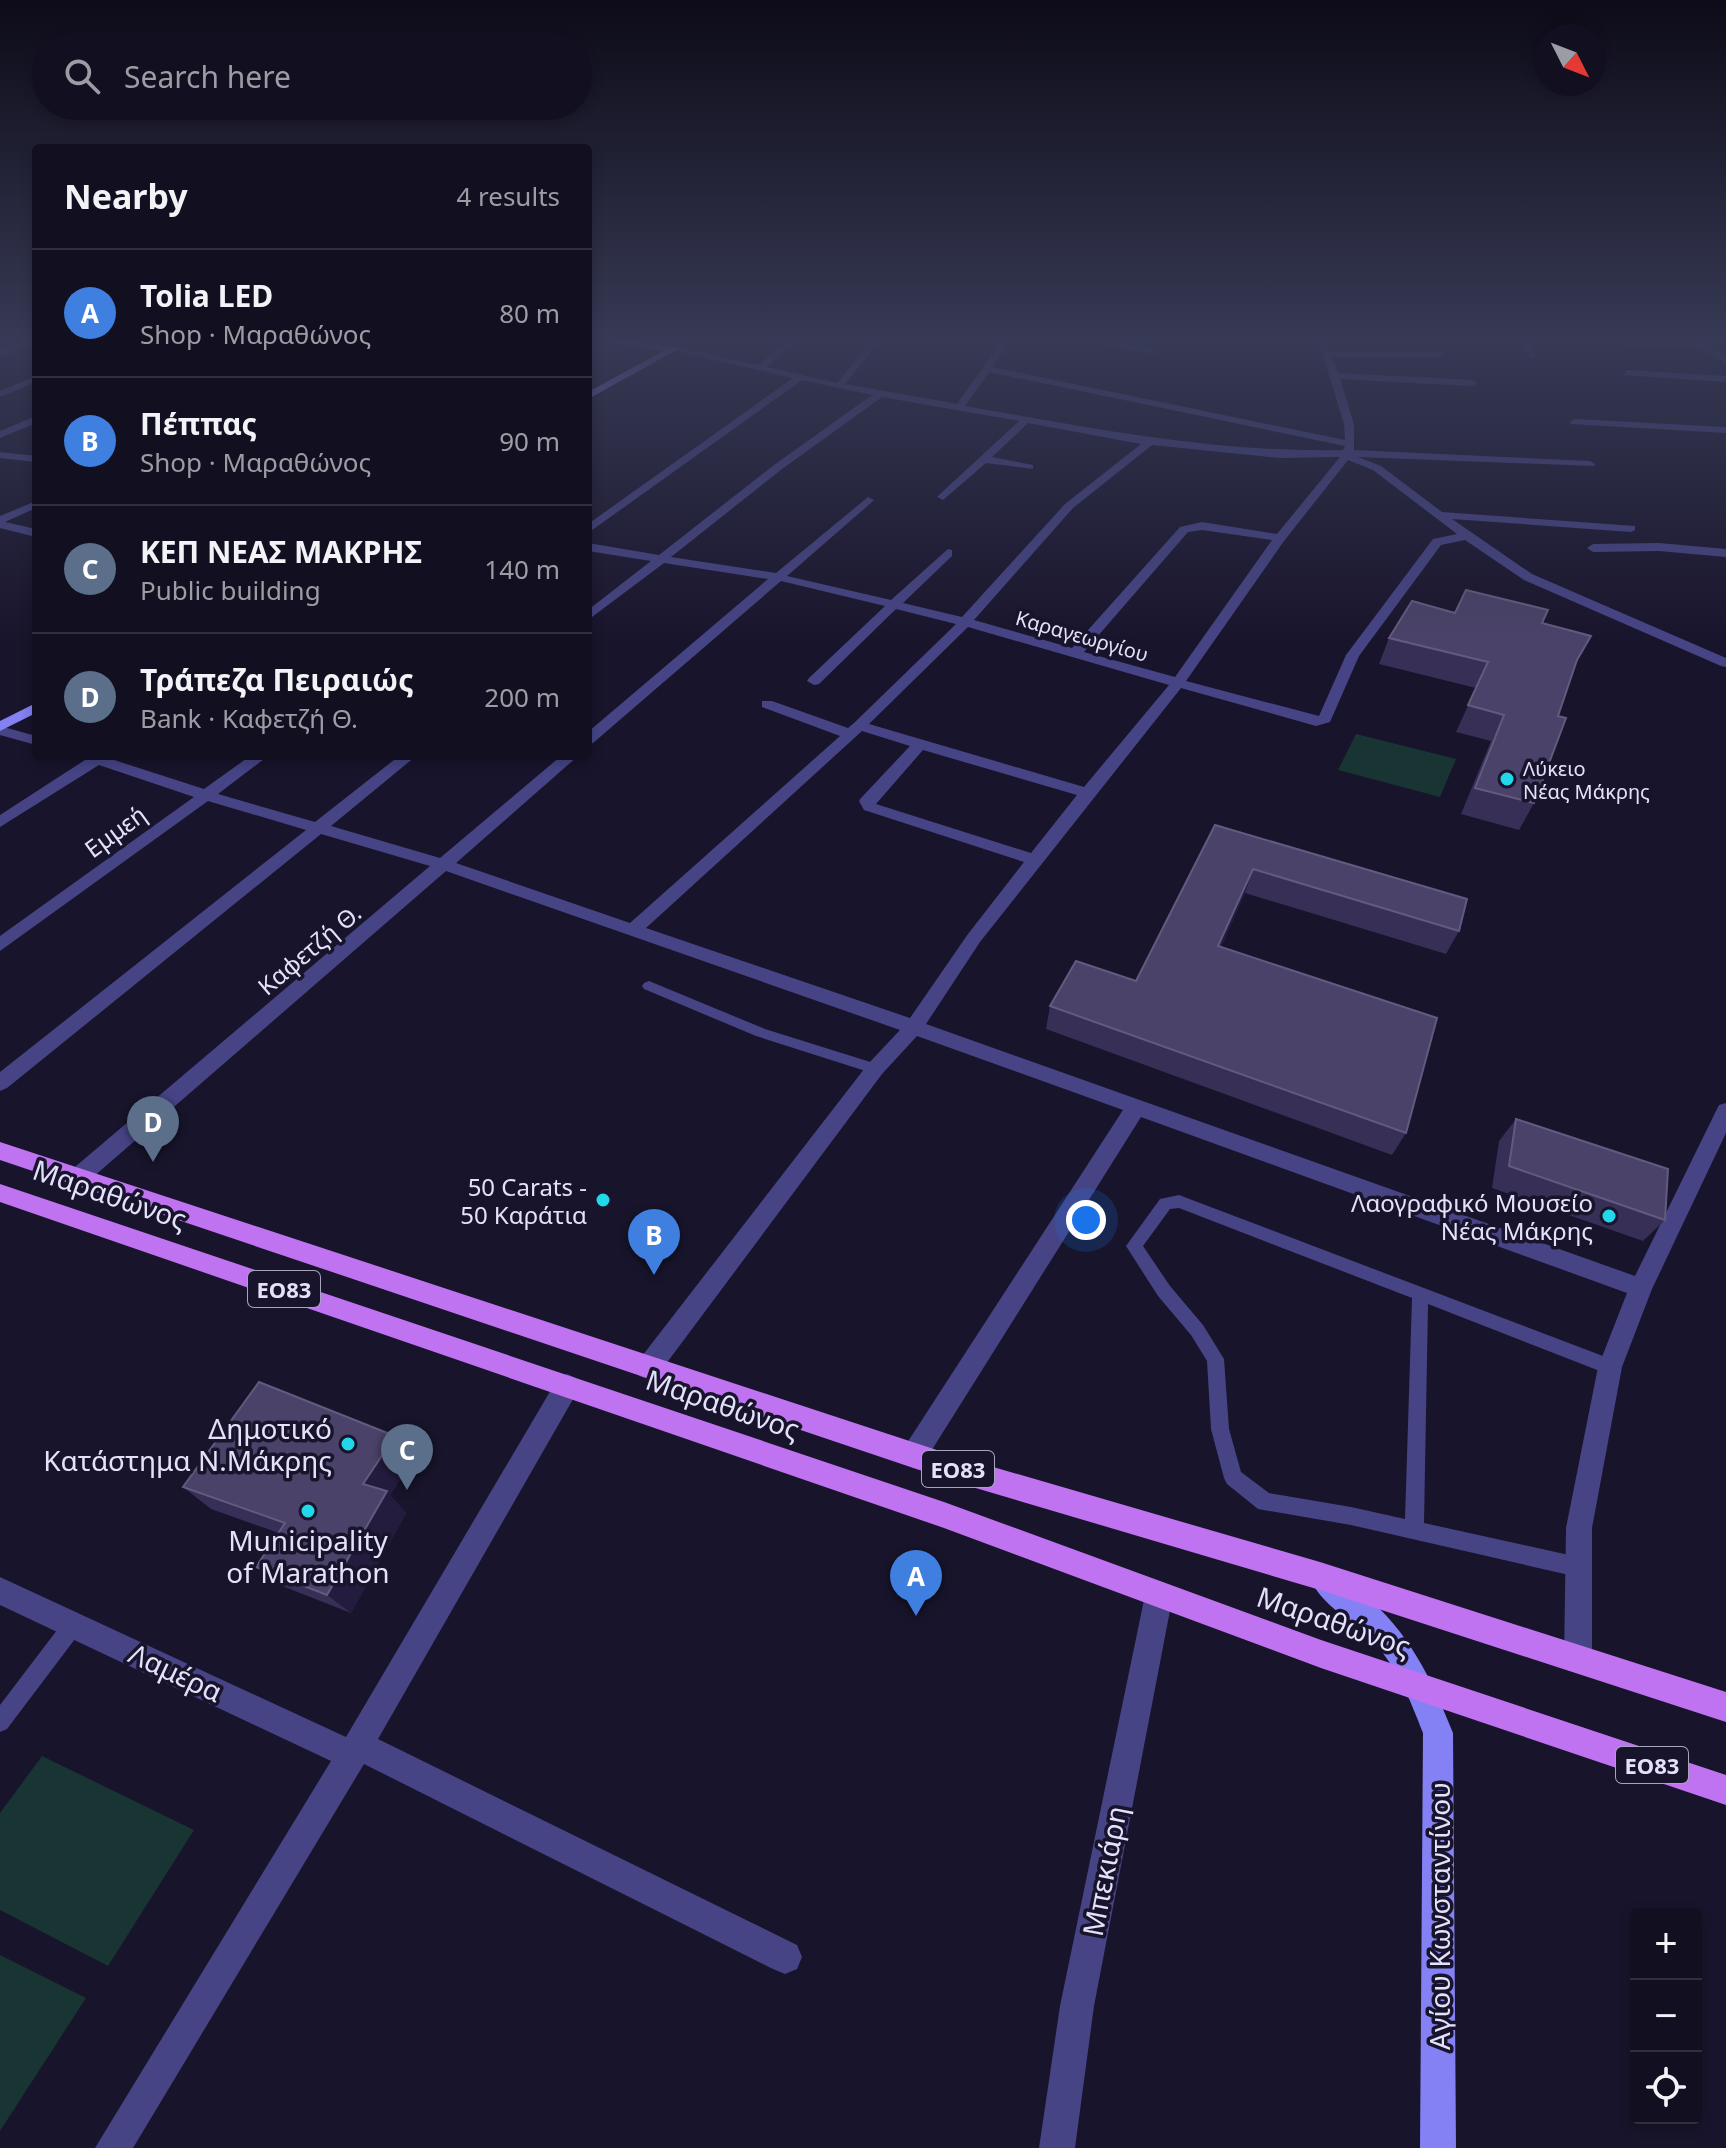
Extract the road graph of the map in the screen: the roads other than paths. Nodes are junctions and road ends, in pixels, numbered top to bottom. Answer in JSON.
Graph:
{"nodes":[{"id":1,"x":709,"y":442,"type":"edge"},
{"id":2,"x":813,"y":442,"type":"edge"},
{"id":3,"x":1001,"y":442,"type":"edge"},
{"id":4,"x":1150,"y":442,"type":"edge"},
{"id":5,"x":1152,"y":442,"type":"edge"},
{"id":6,"x":1318,"y":442,"type":"edge"},
{"id":7,"x":1349,"y":442,"type":"edge"},
{"id":8,"x":1349,"y":449,"type":"junction"},
{"id":9,"x":0,"y":455,"type":"edge"},
{"id":10,"x":1280,"y":455,"type":"junction"},
{"id":11,"x":32,"y":459,"type":"edge"},
{"id":12,"x":983,"y":459,"type":"junction"},
{"id":13,"x":1590,"y":464,"type":"dead end"},
{"id":14,"x":1029,"y":467,"type":"dead end"},
{"id":15,"x":1336,"y":472,"type":"junction"},
{"id":16,"x":943,"y":497,"type":"dead end"},
{"id":17,"x":868,"y":500,"type":"dead end"},
{"id":18,"x":32,"y":506,"type":"edge"},
{"id":19,"x":1438,"y":515,"type":"junction"},
{"id":20,"x":0,"y":522,"type":"edge"},
{"id":21,"x":592,"y":526,"type":"edge"},
{"id":22,"x":1631,"y":528,"type":"dead end"},
{"id":23,"x":32,"y":532,"type":"edge"},
{"id":24,"x":1468,"y":536,"type":"junction"},
{"id":25,"x":1280,"y":538,"type":"junction"},
{"id":26,"x":592,"y":548,"type":"edge"},
{"id":27,"x":1593,"y":548,"type":"dead end"},
{"id":28,"x":948,"y":553,"type":"dead end"},
{"id":29,"x":1726,"y":553,"type":"edge"},
{"id":30,"x":661,"y":560,"type":"junction"},
{"id":31,"x":778,"y":577,"type":"junction"},
{"id":32,"x":892,"y":605,"type":"junction"},
{"id":33,"x":592,"y":613,"type":"edge"},
{"id":34,"x":965,"y":622,"type":"junction"},
{"id":35,"x":1074,"y":655,"type":"junction"},
{"id":36,"x":1726,"y":663,"type":"edge"},
{"id":37,"x":814,"y":681,"type":"dead end"},
{"id":38,"x":1177,"y":684,"type":"junction"},
{"id":39,"x":767,"y":704,"type":"dead end"},
{"id":40,"x":32,"y":709,"type":"edge"},
{"id":41,"x":0,"y":728,"type":"edge"},
{"id":42,"x":854,"y":730,"type":"junction"},
{"id":43,"x":592,"y":737,"type":"edge"},
{"id":44,"x":32,"y":740,"type":"edge"},
{"id":45,"x":920,"y":744,"type":"junction"},
{"id":46,"x":92,"y":760,"type":"edge"},
{"id":47,"x":105,"y":760,"type":"edge"},
{"id":48,"x":254,"y":760,"type":"edge"},
{"id":49,"x":403,"y":760,"type":"edge"},
{"id":50,"x":565,"y":760,"type":"edge"},
{"id":51,"x":1087,"y":793,"type":"junction"},
{"id":52,"x":205,"y":795,"type":"junction"},
{"id":53,"x":0,"y":822,"type":"edge"},
{"id":54,"x":315,"y":829,"type":"junction"},
{"id":55,"x":1034,"y":860,"type":"junction"},
{"id":56,"x":445,"y":865,"type":"junction"},
{"id":57,"x":632,"y":931,"type":"junction"},
{"id":58,"x":0,"y":945,"type":"edge"},
{"id":59,"x":649,"y":986,"type":"dead end"},
{"id":60,"x":914,"y":1027,"type":"junction"},
{"id":61,"x":875,"y":1069,"type":"junction"},
{"id":62,"x":0,"y":1083,"type":"edge"},
{"id":63,"x":1135,"y":1109,"type":"junction"},
{"id":64,"x":1726,"y":1111,"type":"edge"},
{"id":65,"x":0,"y":1151,"type":"edge"},
{"id":66,"x":77,"y":1178,"type":"junction"},
{"id":67,"x":0,"y":1193,"type":"edge"},
{"id":68,"x":1641,"y":1288,"type":"junction"},
{"id":69,"x":1420,"y":1293,"type":"junction"},
{"id":70,"x":1610,"y":1367,"type":"junction"},
{"id":71,"x":648,"y":1368,"type":"junction"},
{"id":72,"x":567,"y":1386,"type":"junction"},
{"id":73,"x":914,"y":1455,"type":"junction"},
{"id":74,"x":1414,"y":1530,"type":"junction"},
{"id":75,"x":1578,"y":1567,"type":"junction"},
{"id":76,"x":1320,"y":1576,"type":"junction"},
{"id":77,"x":0,"y":1591,"type":"edge"},
{"id":78,"x":1159,"y":1595,"type":"junction"},
{"id":79,"x":74,"y":1624,"type":"junction"},
{"id":80,"x":1578,"y":1659,"type":"junction"},
{"id":81,"x":1421,"y":1688,"type":"junction"},
{"id":82,"x":1726,"y":1707,"type":"edge"},
{"id":83,"x":0,"y":1722,"type":"edge"},
{"id":84,"x":355,"y":1750,"type":"junction"},
{"id":85,"x":1726,"y":1790,"type":"edge"},
{"id":86,"x":785,"y":1957,"type":"dead end"},
{"id":87,"x":113,"y":2148,"type":"edge"},
{"id":88,"x":1057,"y":2148,"type":"edge"},
{"id":89,"x":1438,"y":2148,"type":"edge"}],
"edges":[{"from":1,"to":21,"type":"street"},
{"from":2,"to":30,"type":"street"},
{"from":3,"to":12,"type":"street"},
{"from":4,"to":34,"type":"street"},
{"from":5,"to":10,"type":"street"},
{"from":6,"to":8,"type":"street"},
{"from":7,"to":8,"type":"street"},
{"from":8,"to":10,"type":"street"},
{"from":8,"to":13,"type":"street"},
{"from":8,"to":15,"type":"street"},
{"from":8,"to":19,"type":"street"},
{"from":9,"to":11,"type":"street"},
{"from":10,"to":15,"type":"street"},
{"from":12,"to":14,"type":"street"},
{"from":12,"to":16,"type":"street"},
{"from":15,"to":25,"type":"street"},
{"from":17,"to":31,"type":"street"},
{"from":18,"to":20,"type":"street"},
{"from":19,"to":22,"type":"street"},
{"from":19,"to":24,"type":"street"},
{"from":20,"to":23,"type":"street"},
{"from":24,"to":36,"type":"street"},
{"from":24,"to":38,"type":"street","name":"Καραγεωργίου"},
{"from":25,"to":35,"type":"street"},
{"from":25,"to":38,"type":"street"},
{"from":26,"to":30,"type":"street","name":"Καραγεωργίου"},
{"from":27,"to":29,"type":"street"},
{"from":28,"to":32,"type":"street"},
{"from":30,"to":31,"type":"street","name":"Καραγεωργίου"},
{"from":30,"to":33,"type":"street"},
{"from":31,"to":32,"type":"street","name":"Καραγεωργίου"},
{"from":31,"to":43,"type":"street"},
{"from":32,"to":34,"type":"street","name":"Καραγεωργίου"},
{"from":32,"to":37,"type":"street"},
{"from":34,"to":35,"type":"street","name":"Καραγεωργίου"},
{"from":34,"to":42,"type":"street"},
{"from":35,"to":38,"type":"street","name":"Καραγεωργίου"},
{"from":38,"to":51,"type":"street"},
{"from":39,"to":42,"type":"street"},
{"from":40,"to":41,"type":"street"},
{"from":41,"to":44,"type":"street"},
{"from":42,"to":45,"type":"street"},
{"from":42,"to":57,"type":"street"},
{"from":45,"to":51,"type":"street"},
{"from":45,"to":55,"type":"street"},
{"from":46,"to":53,"type":"street"},
{"from":47,"to":52,"type":"street"},
{"from":48,"to":52,"type":"street","name":"Εμμεή"},
{"from":49,"to":54,"type":"street"},
{"from":50,"to":56,"type":"street","name":"Καφετζή Θ."},
{"from":51,"to":55,"type":"street"},
{"from":52,"to":54,"type":"street"},
{"from":52,"to":58,"type":"street","name":"Εμμεή"},
{"from":54,"to":56,"type":"street"},
{"from":54,"to":62,"type":"street"},
{"from":55,"to":60,"type":"street"},
{"from":56,"to":57,"type":"street"},
{"from":56,"to":66,"type":"street","name":"Καφετζή Θ."},
{"from":57,"to":60,"type":"street"},
{"from":59,"to":61,"type":"lane"},
{"from":60,"to":61,"type":"street"},
{"from":60,"to":63,"type":"street"},
{"from":61,"to":71,"type":"street"},
{"from":63,"to":68,"type":"street"},
{"from":63,"to":73,"type":"street"},
{"from":64,"to":68,"type":"street"},
{"from":65,"to":66,"type":"main road","name":"Μαραθώνος","number":"ΕΟ83"},
{"from":66,"to":71,"type":"main road","name":"Μαραθώνος","number":"ΕΟ83"},
{"from":67,"to":72,"type":"main road","name":"Μαραθώνος","number":"ΕΟ83"},
{"from":68,"to":70,"type":"street"},
{"from":69,"to":70,"type":"lane"},
{"from":69,"to":74,"type":"lane"},
{"from":69,"to":74,"type":"lane"},
{"from":70,"to":75,"type":"street"},
{"from":71,"to":73,"type":"main road","name":"Μαραθώνος","number":"ΕΟ83"},
{"from":72,"to":78,"type":"main road","name":"Μαραθώνος","number":"ΕΟ83"},
{"from":72,"to":84,"type":"street"},
{"from":73,"to":76,"type":"main road","name":"Μαραθώνος","number":"ΕΟ83"},
{"from":74,"to":75,"type":"lane"},
{"from":75,"to":80,"type":"street"},
{"from":76,"to":80,"type":"main road","name":"Μαραθώνος","number":"ΕΟ83"},
{"from":76,"to":81,"type":"street","name":"Μαραθώνος"},
{"from":77,"to":79,"type":"street","name":"Λαμέρα"},
{"from":78,"to":81,"type":"main road","name":"Μαραθώνος","number":"ΕΟ83"},
{"from":78,"to":88,"type":"street","name":"Μπεκιάρη"},
{"from":79,"to":83,"type":"lane"},
{"from":79,"to":84,"type":"street","name":"Λαμέρα"},
{"from":80,"to":82,"type":"main road","name":"Μαραθώνος","number":"ΕΟ83"},
{"from":81,"to":85,"type":"main road","name":"Μαραθώνος","number":"ΕΟ83"},
{"from":81,"to":89,"type":"street","name":"Αγίου Κωνσταντίνου"},
{"from":84,"to":86,"type":"street","name":"Λαμέρα"},
{"from":84,"to":87,"type":"street"}]}
